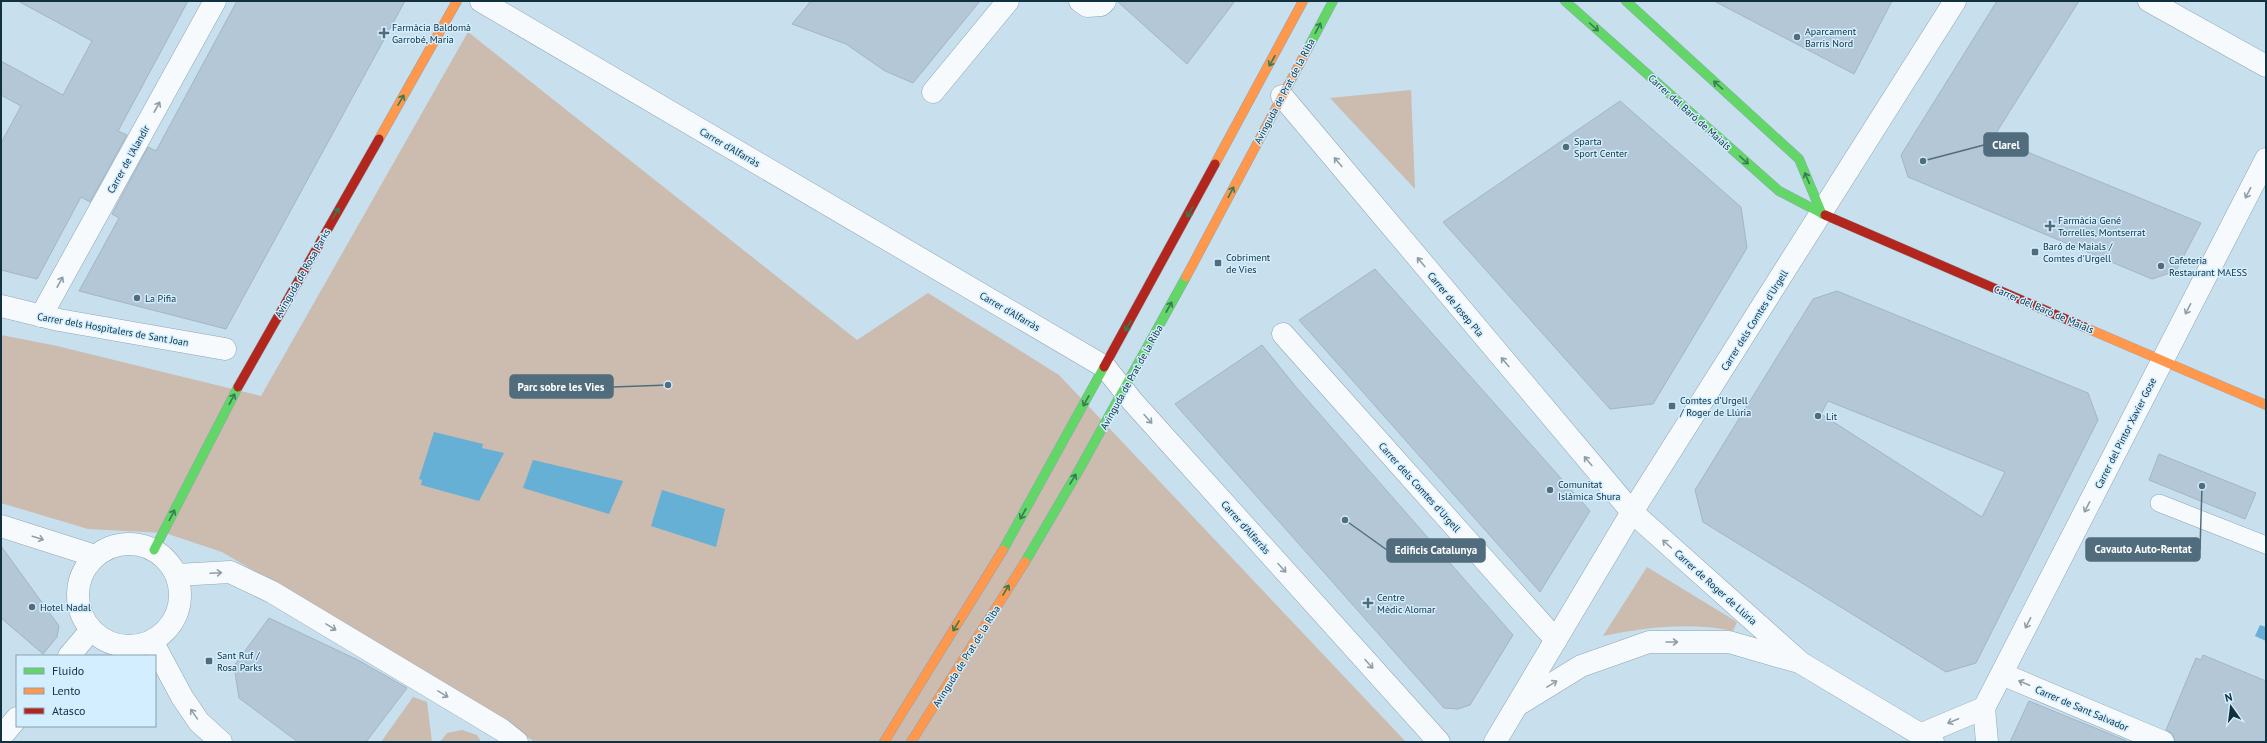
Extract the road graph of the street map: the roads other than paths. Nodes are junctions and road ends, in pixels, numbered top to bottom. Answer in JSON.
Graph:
{"nodes":[{"id":1,"x":215,"y":1,"type":"edge"},
{"id":2,"x":457,"y":1,"type":"edge"},
{"id":3,"x":481,"y":1,"type":"edge"},
{"id":4,"x":1008,"y":1,"type":"edge"},
{"id":5,"x":1303,"y":1,"type":"edge"},
{"id":6,"x":1333,"y":1,"type":"edge"},
{"id":7,"x":1565,"y":1,"type":"edge"},
{"id":8,"x":1626,"y":1,"type":"edge"},
{"id":9,"x":1955,"y":1,"type":"edge"},
{"id":10,"x":2148,"y":1,"type":"edge"},
{"id":11,"x":2266,"y":66,"type":"edge"},
{"id":12,"x":933,"y":92,"type":"dead end"},
{"id":13,"x":1282,"y":96,"type":"junction"},
{"id":14,"x":2266,"y":159,"type":"edge"},
{"id":15,"x":1822,"y":214,"type":"junction"},
{"id":16,"x":1,"y":306,"type":"edge"},
{"id":17,"x":41,"y":316,"type":"junction"},
{"id":18,"x":1283,"y":334,"type":"dead end"},
{"id":19,"x":225,"y":349,"type":"dead end"},
{"id":20,"x":2162,"y":360,"type":"junction"},
{"id":21,"x":1105,"y":367,"type":"junction"},
{"id":22,"x":1123,"y":390,"type":"junction"},
{"id":23,"x":2266,"y":404,"type":"edge"},
{"id":24,"x":2159,"y":503,"type":"dead end"},
{"id":25,"x":1632,"y":512,"type":"junction"},
{"id":26,"x":1,"y":526,"type":"edge"},
{"id":27,"x":2266,"y":545,"type":"edge"},
{"id":28,"x":154,"y":550,"type":"junction"},
{"id":29,"x":95,"y":556,"type":"junction"},
{"id":30,"x":177,"y":575,"type":"junction"},
{"id":31,"x":91,"y":630,"type":"junction"},
{"id":32,"x":1556,"y":640,"type":"junction"},
{"id":33,"x":152,"y":641,"type":"junction"},
{"id":34,"x":69,"y":655,"type":"edge"},
{"id":35,"x":1801,"y":662,"type":"junction"},
{"id":36,"x":2002,"y":674,"type":"junction"},
{"id":37,"x":1518,"y":705,"type":"junction"},
{"id":38,"x":1984,"y":708,"type":"junction"},
{"id":39,"x":16,"y":719,"type":"edge"},
{"id":40,"x":1,"y":737,"type":"edge"},
{"id":41,"x":1927,"y":738,"type":"edge"},
{"id":42,"x":221,"y":742,"type":"edge"},
{"id":43,"x":517,"y":742,"type":"edge"},
{"id":44,"x":884,"y":742,"type":"edge"},
{"id":45,"x":911,"y":742,"type":"edge"},
{"id":46,"x":1439,"y":742,"type":"edge"},
{"id":47,"x":1496,"y":742,"type":"edge"},
{"id":48,"x":1987,"y":742,"type":"edge"},
{"id":49,"x":2163,"y":742,"type":"edge"}],
"edges":[{"from":17,"to":1,"type":"street","name":"Carrer de l'Alandir","one_way":true},
{"from":28,"to":2,"type":"main road","name":"Avinguda de Rosa Parks","one_way":true},
{"from":3,"to":21,"type":"street","name":"Carrer d'Alfarràs"},
{"from":4,"to":12,"type":"street"},
{"from":5,"to":21,"type":"main road","one_way":true},
{"from":13,"to":6,"type":"main road","name":"Avinguda de Prat de la Riba","one_way":true},
{"from":7,"to":15,"type":"main road","name":"Carrer del Baró de Maials","one_way":true},
{"from":15,"to":8,"type":"main road","one_way":true},
{"from":9,"to":15,"type":"street","name":"Carrer dels Comtes d'Urgell"},
{"from":10,"to":11,"type":"street"},
{"from":22,"to":13,"type":"main road","name":"Avinguda de Prat de la Riba","one_way":true},
{"from":25,"to":13,"type":"street","name":"Carrer de Josep Pla","one_way":true},
{"from":14,"to":20,"type":"street","name":"Carrer del Pintor Xavier Gose","one_way":true},
{"from":15,"to":20,"type":"main road","name":"Carrer del Baró de Maials"},
{"from":15,"to":25,"type":"street","name":"Carrer dels Comtes d'Urgell"},
{"from":16,"to":17,"type":"street","name":"Carrer dels Hospitalers de Sant Joan"},
{"from":17,"to":19,"type":"street","name":"Carrer dels Hospitalers de Sant Joan"},
{"from":18,"to":32,"type":"street","name":"Carrer dels Comtes d'Urgell"},
{"from":20,"to":23,"type":"main road","name":"Carrer del Baró de Maials"},
{"from":20,"to":36,"type":"street","name":"Carrer del Pintor Xavier Gose","one_way":true},
{"from":21,"to":22,"type":"street","name":"Carrer d'Alfarràs"},
{"from":21,"to":44,"type":"main road","one_way":true},
{"from":45,"to":22,"type":"main road","name":"Avinguda de Prat de la Riba","one_way":true},
{"from":22,"to":46,"type":"street","name":"Carrer d'Alfarràs","one_way":true},
{"from":24,"to":27,"type":"lane"},
{"from":25,"to":32,"type":"street","name":"Carrer dels Comtes d'Urgell"},
{"from":35,"to":25,"type":"street","name":"Carrer de Roger de Llúria","one_way":true},
{"from":26,"to":29,"type":"street","one_way":true},
{"from":28,"to":29,"type":"street"},
{"from":28,"to":30,"type":"street"},
{"from":29,"to":31,"type":"street"},
{"from":30,"to":33,"type":"street"},
{"from":30,"to":43,"type":"street","one_way":true},
{"from":31,"to":33,"type":"street"},
{"from":31,"to":34,"type":"street"},
{"from":32,"to":37,"type":"street","name":"Carrer dels Comtes d'Urgell"},
{"from":42,"to":33,"type":"street","one_way":true},
{"from":37,"to":35,"type":"street","name":"Carrer de Roger de Llúria","one_way":true},
{"from":35,"to":41,"type":"street","name":"Carrer de Roger de Llúria"},
{"from":36,"to":38,"type":"street","name":"Carrer del Pintor Xavier Gose"},
{"from":49,"to":36,"type":"street","name":"Carrer de Sant Salvador","one_way":true},
{"from":37,"to":47,"type":"street","name":"Carrer dels Comtes d'Urgell"},
{"from":38,"to":41,"type":"street","one_way":true},
{"from":38,"to":48,"type":"street"},
{"from":39,"to":40,"type":"street"}]}
